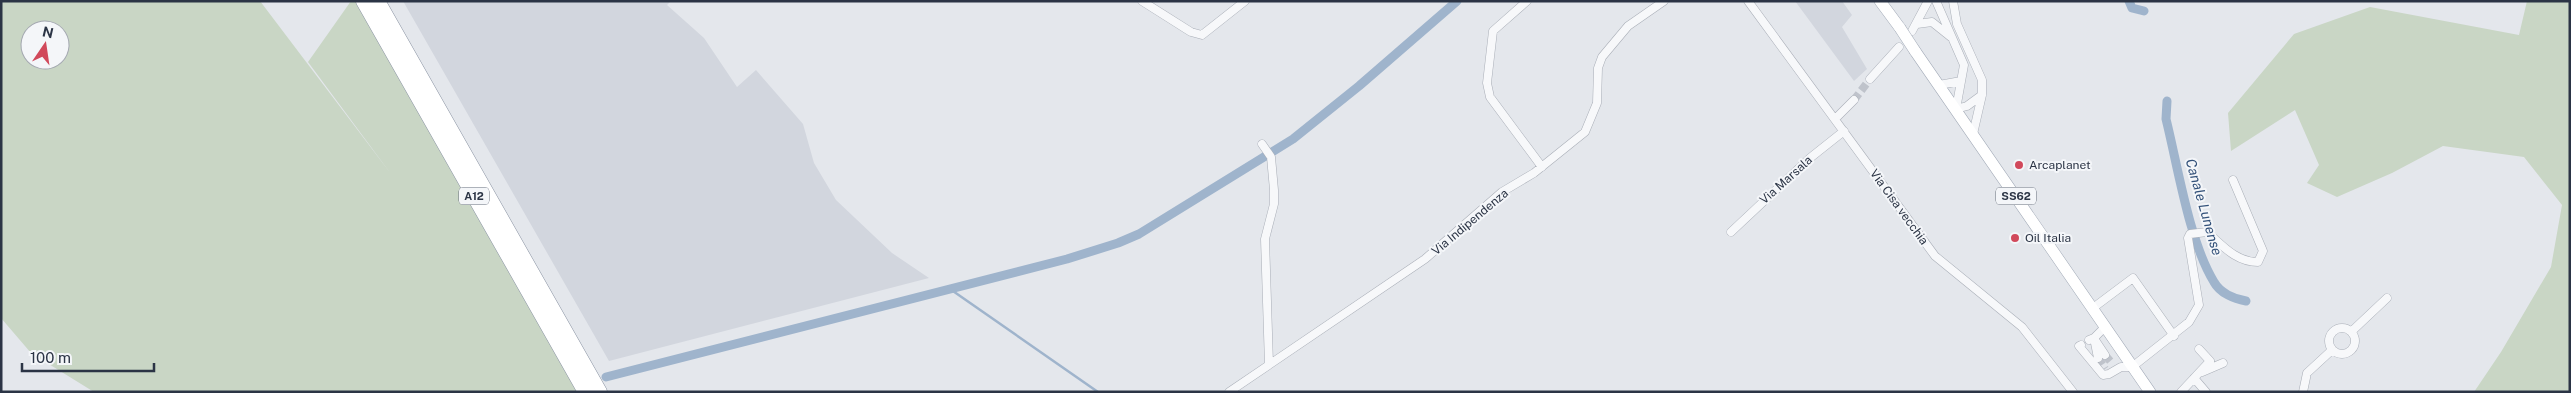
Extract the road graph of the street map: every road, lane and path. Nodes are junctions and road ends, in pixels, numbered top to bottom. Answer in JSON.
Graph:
{"nodes":[{"id":1,"x":363,"y":1,"type":"edge"},
{"id":2,"x":378,"y":1,"type":"edge"},
{"id":3,"x":1142,"y":1,"type":"edge"},
{"id":4,"x":1246,"y":1,"type":"edge"},
{"id":5,"x":1527,"y":1,"type":"edge"},
{"id":6,"x":1664,"y":1,"type":"edge"},
{"id":7,"x":1748,"y":1,"type":"edge"},
{"id":8,"x":1880,"y":1,"type":"edge"},
{"id":9,"x":1928,"y":1,"type":"edge"},
{"id":10,"x":1936,"y":1,"type":"edge"},
{"id":11,"x":1953,"y":1,"type":"edge"},
{"id":12,"x":1917,"y":24,"type":"junction"},
{"id":13,"x":1912,"y":32,"type":"dead end"},
{"id":14,"x":1953,"y":39,"type":"junction"},
{"id":15,"x":1899,"y":47,"type":"dead end"},
{"id":16,"x":1870,"y":79,"type":"tunnel mouth"},
{"id":17,"x":1961,"y":81,"type":"junction"},
{"id":18,"x":1939,"y":85,"type":"junction"},
{"id":19,"x":1982,"y":95,"type":"junction"},
{"id":20,"x":1854,"y":100,"type":"tunnel mouth"},
{"id":21,"x":1956,"y":109,"type":"junction"},
{"id":22,"x":1835,"y":119,"type":"junction"},
{"id":23,"x":1844,"y":131,"type":"junction"},
{"id":24,"x":1973,"y":134,"type":"junction"},
{"id":25,"x":1264,"y":146,"type":"dead end"},
{"id":26,"x":1542,"y":167,"type":"junction"},
{"id":27,"x":2233,"y":180,"type":"dead end"},
{"id":28,"x":1731,"y":232,"type":"dead end"},
{"id":29,"x":2387,"y":298,"type":"dead end"},
{"id":30,"x":2093,"y":308,"type":"junction"},
{"id":31,"x":2106,"y":326,"type":"junction"},
{"id":32,"x":2352,"y":331,"type":"junction"},
{"id":33,"x":2174,"y":336,"type":"junction"},
{"id":34,"x":2081,"y":345,"type":"dead end"},
{"id":35,"x":2199,"y":349,"type":"dead end"},
{"id":36,"x":2332,"y":350,"type":"junction"},
{"id":37,"x":2098,"y":355,"type":"junction"},
{"id":38,"x":2223,"y":363,"type":"dead end"},
{"id":39,"x":1269,"y":364,"type":"junction"},
{"id":40,"x":2132,"y":367,"type":"junction"},
{"id":41,"x":2196,"y":376,"type":"junction"},
{"id":42,"x":585,"y":392,"type":"edge"},
{"id":43,"x":600,"y":392,"type":"edge"},
{"id":44,"x":1229,"y":392,"type":"edge"},
{"id":45,"x":2073,"y":392,"type":"edge"},
{"id":46,"x":2150,"y":392,"type":"edge"},
{"id":47,"x":2181,"y":392,"type":"edge"},
{"id":48,"x":2206,"y":392,"type":"edge"},
{"id":49,"x":2303,"y":392,"type":"edge"}],
"edges":[{"from":1,"to":42,"type":"highway","number":"A12"},
{"from":2,"to":43,"type":"highway","number":"A12"},
{"from":3,"to":4,"type":"street"},
{"from":5,"to":26,"type":"street"},
{"from":6,"to":26,"type":"street","name":"Via Indipendenza"},
{"from":7,"to":22,"type":"street","name":"Via Cisa vecchia"},
{"from":8,"to":18,"type":"main road","number":"SS62","bridge":true},
{"from":9,"to":12,"type":"street"},
{"from":10,"to":14,"type":"street"},
{"from":11,"to":19,"type":"street"},
{"from":12,"to":13,"type":"street"},
{"from":12,"to":14,"type":"street"},
{"from":14,"to":17,"type":"street"},
{"from":15,"to":16,"type":"street"},
{"from":17,"to":18,"type":"street"},
{"from":17,"to":21,"type":"street"},
{"from":18,"to":21,"type":"main road","number":"SS62"},
{"from":19,"to":21,"type":"street"},
{"from":19,"to":24,"type":"street"},
{"from":20,"to":22,"type":"street"},
{"from":21,"to":24,"type":"main road","number":"SS62"},
{"from":22,"to":23,"type":"street","name":"Via Cisa vecchia"},
{"from":23,"to":28,"type":"street","name":"Via Marsala"},
{"from":23,"to":45,"type":"street","name":"Via Cisa vecchia"},
{"from":24,"to":30,"type":"main road","number":"SS62"},
{"from":25,"to":39,"type":"street"},
{"from":26,"to":39,"type":"street","name":"Via Indipendenza"},
{"from":27,"to":33,"type":"street"},
{"from":29,"to":32,"type":"street"},
{"from":30,"to":31,"type":"main road","number":"SS62"},
{"from":30,"to":33,"type":"street"},
{"from":31,"to":37,"type":"street"},
{"from":31,"to":40,"type":"main road","number":"SS62"},
{"from":32,"to":36,"type":"street"},
{"from":32,"to":36,"type":"street"},
{"from":33,"to":40,"type":"street"},
{"from":34,"to":37,"type":"street"},
{"from":35,"to":41,"type":"street"},
{"from":36,"to":49,"type":"street"},
{"from":37,"to":40,"type":"street"},
{"from":38,"to":41,"type":"street"},
{"from":39,"to":44,"type":"street","name":"Via Indipendenza"},
{"from":40,"to":46,"type":"main road","number":"SS62"},
{"from":41,"to":47,"type":"street"},
{"from":41,"to":48,"type":"street"}]}
